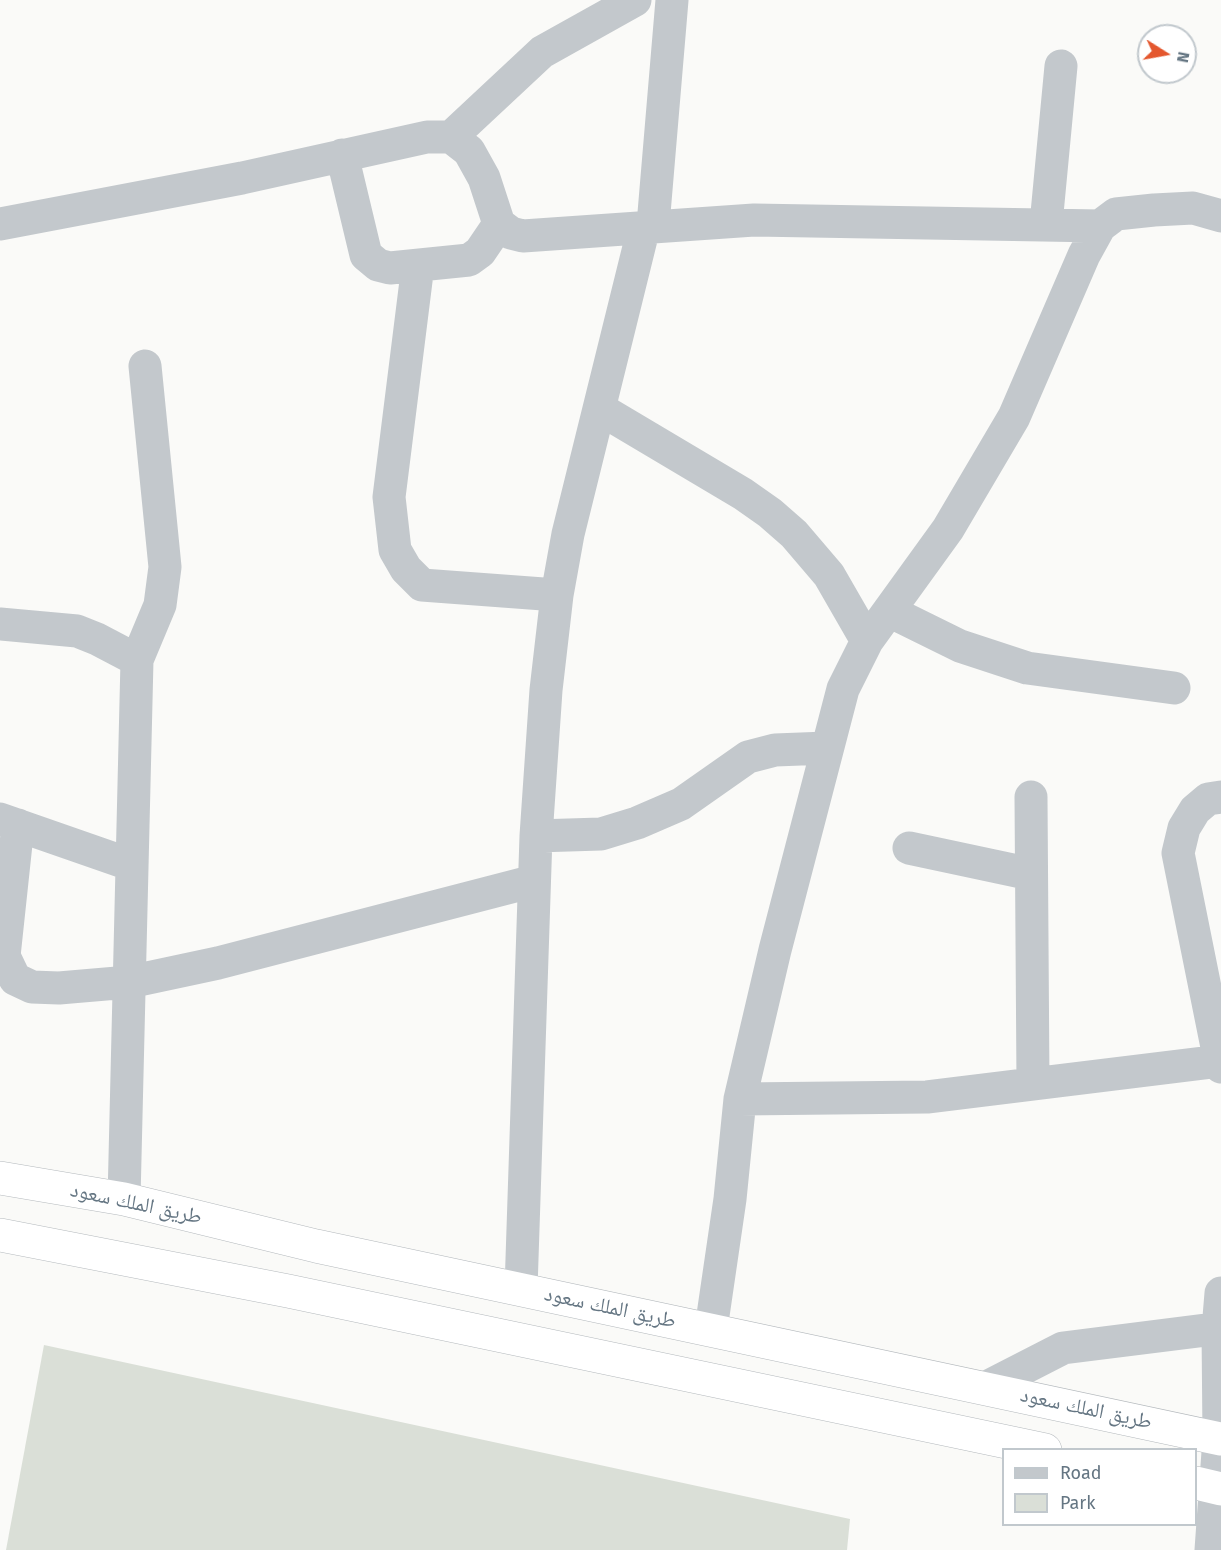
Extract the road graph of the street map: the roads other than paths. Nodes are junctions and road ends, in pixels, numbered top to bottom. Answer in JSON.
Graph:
{"nodes":[{"id":1,"x":635,"y":0,"type":"edge"},
{"id":2,"x":672,"y":0,"type":"edge"},
{"id":3,"x":1061,"y":66,"type":"dead end"},
{"id":4,"x":451,"y":137,"type":"junction"},
{"id":5,"x":342,"y":155,"type":"junction"},
{"id":6,"x":1221,"y":216,"type":"edge"},
{"id":7,"x":0,"y":224,"type":"edge"},
{"id":8,"x":499,"y":224,"type":"junction"},
{"id":9,"x":1046,"y":224,"type":"junction"},
{"id":10,"x":649,"y":226,"type":"junction"},
{"id":11,"x":1100,"y":226,"type":"junction"},
{"id":12,"x":418,"y":265,"type":"junction"},
{"id":13,"x":145,"y":366,"type":"dead end"},
{"id":14,"x":600,"y":409,"type":"junction"},
{"id":15,"x":557,"y":595,"type":"junction"},
{"id":16,"x":889,"y":611,"type":"junction"},
{"id":17,"x":0,"y":624,"type":"edge"},
{"id":18,"x":867,"y":641,"type":"junction"},
{"id":19,"x":137,"y":660,"type":"junction"},
{"id":20,"x":1174,"y":688,"type":"dead end"},
{"id":21,"x":827,"y":748,"type":"junction"},
{"id":22,"x":1221,"y":796,"type":"edge"},
{"id":23,"x":1031,"y":797,"type":"dead end"},
{"id":24,"x":9,"y":822,"type":"edge"},
{"id":25,"x":536,"y":836,"type":"junction"},
{"id":26,"x":909,"y":848,"type":"dead end"},
{"id":27,"x":132,"y":864,"type":"junction"},
{"id":28,"x":1031,"y":874,"type":"junction"},
{"id":29,"x":534,"y":881,"type":"junction"},
{"id":30,"x":129,"y":982,"type":"junction"},
{"id":31,"x":1221,"y":1063,"type":"edge"},
{"id":32,"x":1033,"y":1084,"type":"junction"},
{"id":33,"x":740,"y":1099,"type":"junction"},
{"id":34,"x":0,"y":1178,"type":"edge"},
{"id":35,"x":124,"y":1199,"type":"junction"},
{"id":36,"x":0,"y":1235,"type":"edge"},
{"id":37,"x":521,"y":1289,"type":"junction"},
{"id":38,"x":1221,"y":1293,"type":"edge"},
{"id":39,"x":1220,"y":1328,"type":"edge"},
{"id":40,"x":711,"y":1329,"type":"junction"},
{"id":41,"x":985,"y":1388,"type":"junction"},
{"id":42,"x":1220,"y":1439,"type":"edge"},
{"id":43,"x":1040,"y":1448,"type":"edge"},
{"id":44,"x":1211,"y":1487,"type":"edge"},
{"id":45,"x":1211,"y":1550,"type":"edge"}],
"edges":[{"from":1,"to":4,"type":"street"},
{"from":2,"to":10,"type":"street"},
{"from":3,"to":9,"type":"street"},
{"from":4,"to":5,"type":"street"},
{"from":4,"to":8,"type":"street"},
{"from":5,"to":7,"type":"street"},
{"from":5,"to":12,"type":"street"},
{"from":6,"to":11,"type":"street"},
{"from":8,"to":10,"type":"street"},
{"from":8,"to":12,"type":"street"},
{"from":9,"to":10,"type":"street"},
{"from":9,"to":11,"type":"street"},
{"from":10,"to":14,"type":"street"},
{"from":11,"to":16,"type":"street"},
{"from":12,"to":15,"type":"street"},
{"from":13,"to":19,"type":"street"},
{"from":14,"to":15,"type":"street"},
{"from":14,"to":18,"type":"street"},
{"from":15,"to":25,"type":"street"},
{"from":16,"to":18,"type":"street"},
{"from":16,"to":20,"type":"street"},
{"from":17,"to":19,"type":"street"},
{"from":18,"to":21,"type":"street"},
{"from":19,"to":27,"type":"street"},
{"from":21,"to":25,"type":"street"},
{"from":21,"to":33,"type":"street"},
{"from":22,"to":31,"type":"street"},
{"from":23,"to":28,"type":"street"},
{"from":24,"to":27,"type":"street"},
{"from":24,"to":30,"type":"street"},
{"from":25,"to":29,"type":"street"},
{"from":26,"to":28,"type":"street"},
{"from":27,"to":30,"type":"street"},
{"from":28,"to":32,"type":"street"},
{"from":29,"to":30,"type":"street"},
{"from":29,"to":37,"type":"street"},
{"from":30,"to":35,"type":"street"},
{"from":31,"to":32,"type":"street"},
{"from":32,"to":33,"type":"street"},
{"from":33,"to":40,"type":"street"},
{"from":34,"to":35,"type":"highway","name":"طريق الملك سعود"},
{"from":35,"to":37,"type":"highway","name":"طريق الملك سعود"},
{"from":36,"to":43,"type":"highway"},
{"from":37,"to":40,"type":"highway","name":"طريق الملك سعود"},
{"from":38,"to":39,"type":"street"},
{"from":39,"to":41,"type":"street"},
{"from":39,"to":42,"type":"street"},
{"from":40,"to":41,"type":"highway","name":"طريق الملك سعود"},
{"from":41,"to":42,"type":"highway","name":"طريق الملك سعود"},
{"from":42,"to":44,"type":"street"},
{"from":44,"to":45,"type":"street"}]}
